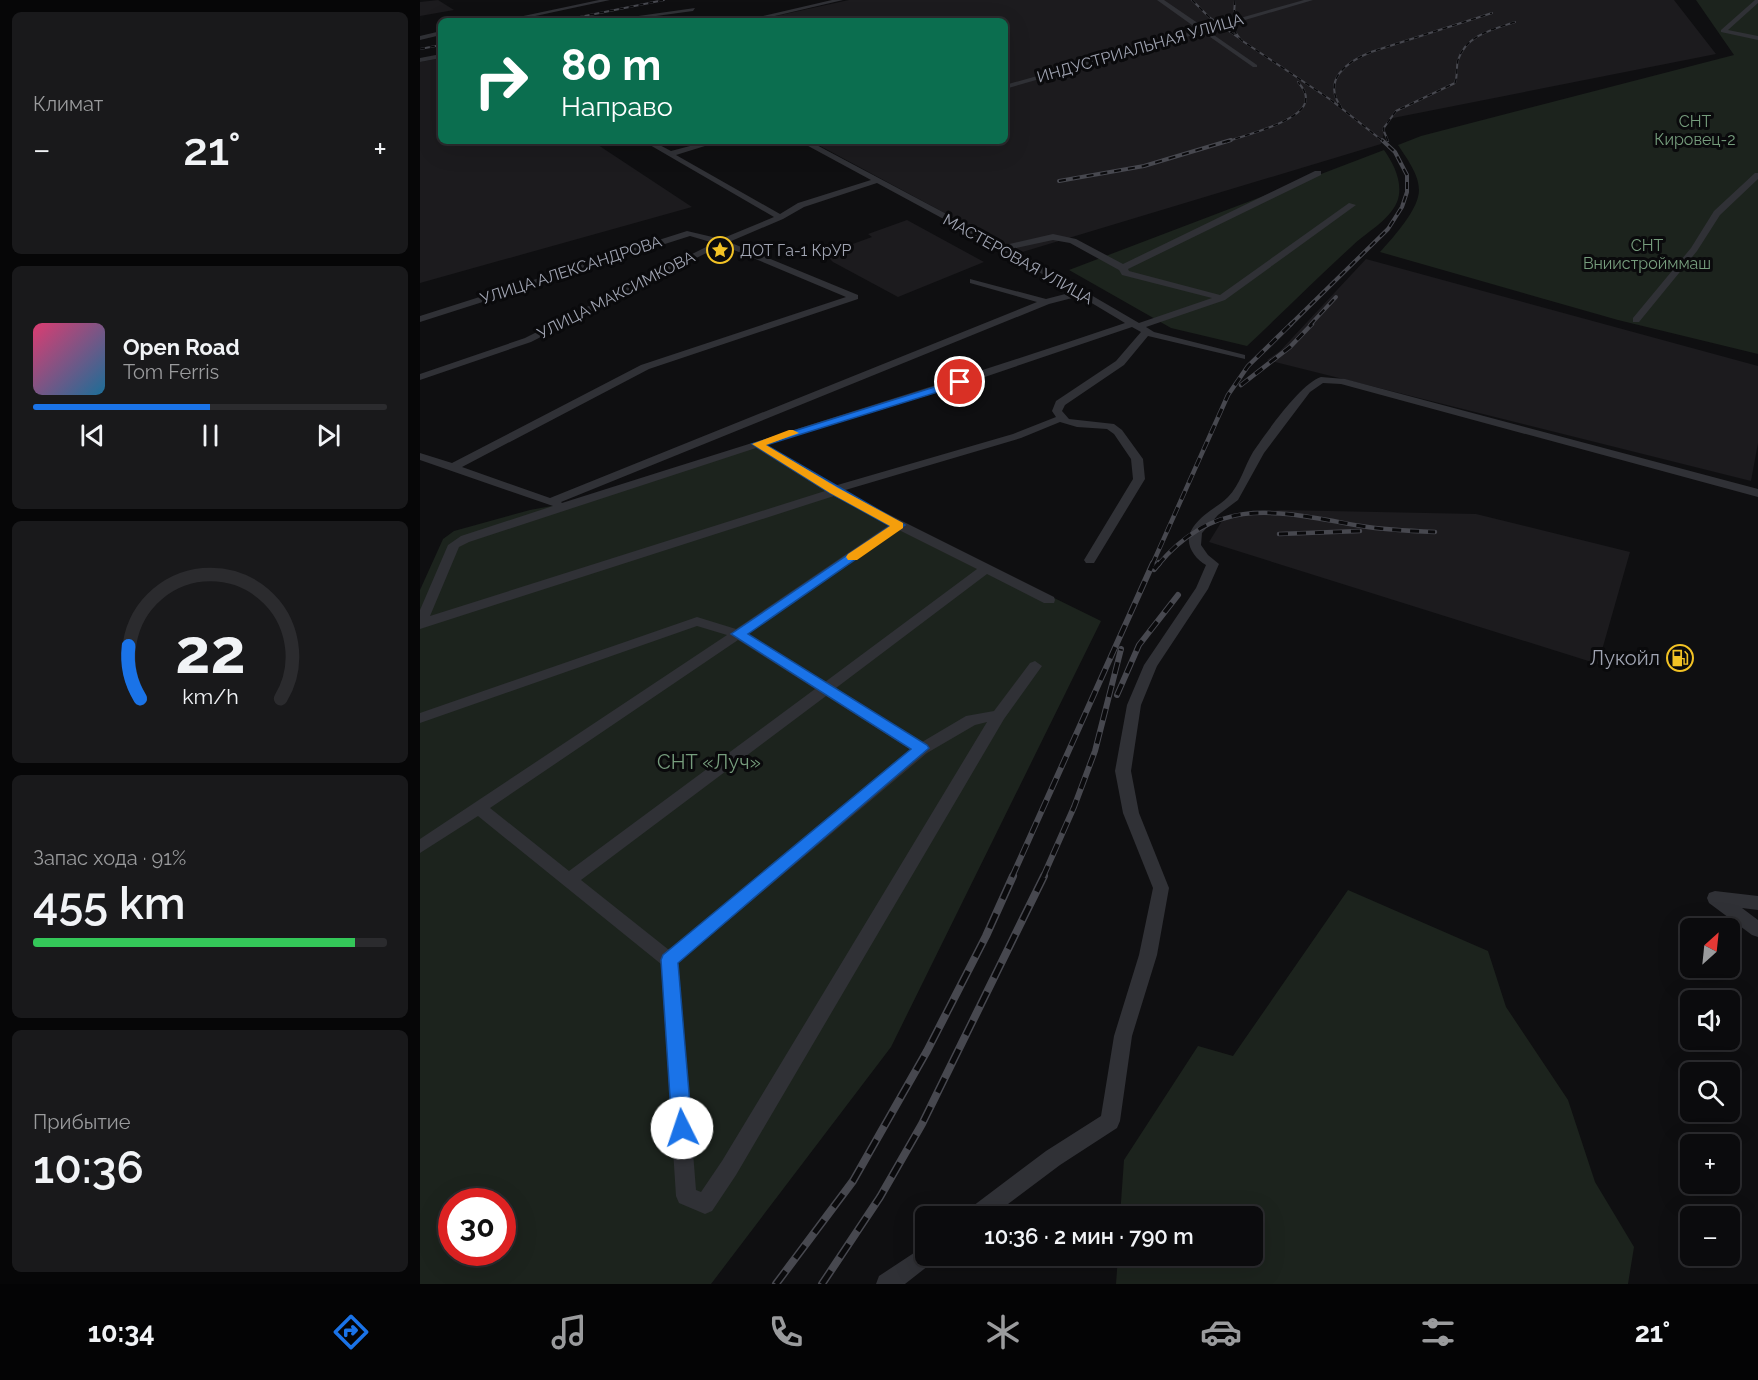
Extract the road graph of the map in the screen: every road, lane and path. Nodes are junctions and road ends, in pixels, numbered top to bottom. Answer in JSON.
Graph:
{"nodes":[{"id":1,"x":550,"y":0,"type":"edge"},
{"id":2,"x":607,"y":0,"type":"edge"},
{"id":3,"x":840,"y":0,"type":"edge"},
{"id":4,"x":1160,"y":0,"type":"edge"},
{"id":5,"x":1310,"y":0,"type":"edge"},
{"id":6,"x":1758,"y":0,"type":"edge"},
{"id":7,"x":564,"y":9,"type":"junction"},
{"id":8,"x":693,"y":9,"type":"dead end"},
{"id":9,"x":518,"y":18,"type":"edge"},
{"id":10,"x":629,"y":18,"type":"edge"},
{"id":11,"x":759,"y":18,"type":"edge"},
{"id":12,"x":1204,"y":30,"type":"junction"},
{"id":13,"x":438,"y":34,"type":"edge"},
{"id":14,"x":420,"y":38,"type":"edge"},
{"id":15,"x":1758,"y":38,"type":"edge"},
{"id":16,"x":438,"y":57,"type":"edge"},
{"id":17,"x":420,"y":60,"type":"edge"},
{"id":18,"x":1255,"y":66,"type":"dead end"},
{"id":19,"x":1008,"y":86,"type":"edge"},
{"id":20,"x":652,"y":144,"type":"edge"},
{"id":21,"x":706,"y":144,"type":"edge"},
{"id":22,"x":811,"y":144,"type":"edge"},
{"id":23,"x":670,"y":154,"type":"junction"},
{"id":24,"x":1318,"y":173,"type":"dead end"},
{"id":25,"x":1758,"y":175,"type":"edge"},
{"id":26,"x":876,"y":181,"type":"junction"},
{"id":27,"x":1352,"y":205,"type":"dead end"},
{"id":28,"x":780,"y":217,"type":"junction"},
{"id":29,"x":722,"y":242,"type":"junction"},
{"id":30,"x":1004,"y":248,"type":"junction"},
{"id":31,"x":1123,"y":268,"type":"junction"},
{"id":32,"x":974,"y":281,"type":"dead end"},
{"id":33,"x":1081,"y":293,"type":"junction"},
{"id":34,"x":1222,"y":298,"type":"junction"},
{"id":35,"x":1046,"y":302,"type":"junction"},
{"id":36,"x":420,"y":319,"type":"edge"},
{"id":37,"x":1636,"y":320,"type":"dead end"},
{"id":38,"x":1139,"y":328,"type":"junction"},
{"id":39,"x":1241,"y":357,"type":"dead end"},
{"id":40,"x":420,"y":377,"type":"edge"},
{"id":41,"x":1062,"y":418,"type":"junction"},
{"id":42,"x":757,"y":444,"type":"junction"},
{"id":43,"x":420,"y":456,"type":"edge"},
{"id":44,"x":453,"y":466,"type":"junction"},
{"id":45,"x":834,"y":491,"type":"junction"},
{"id":46,"x":1758,"y":493,"type":"edge"},
{"id":47,"x":550,"y":502,"type":"junction"},
{"id":48,"x":563,"y":507,"type":"junction"},
{"id":49,"x":898,"y":525,"type":"junction"},
{"id":50,"x":1090,"y":560,"type":"dead end"},
{"id":51,"x":987,"y":568,"type":"junction"},
{"id":52,"x":1049,"y":600,"type":"dead end"},
{"id":53,"x":420,"y":625,"type":"edge"},
{"id":54,"x":738,"y":634,"type":"junction"},
{"id":55,"x":1035,"y":666,"type":"dead end"},
{"id":56,"x":826,"y":687,"type":"junction"},
{"id":57,"x":999,"y":715,"type":"junction"},
{"id":58,"x":420,"y":718,"type":"edge"},
{"id":59,"x":922,"y":748,"type":"junction"},
{"id":60,"x":479,"y":808,"type":"junction"},
{"id":61,"x":420,"y":847,"type":"edge"},
{"id":62,"x":569,"y":880,"type":"junction"},
{"id":63,"x":1758,"y":903,"type":"edge"},
{"id":64,"x":1758,"y":930,"type":"edge"},
{"id":65,"x":669,"y":960,"type":"junction"},
{"id":66,"x":989,"y":1206,"type":"edge"},
{"id":67,"x":915,"y":1263,"type":"edge"},
{"id":68,"x":887,"y":1284,"type":"edge"}],
"edges":[{"from":1,"to":7,"type":"street"},
{"from":2,"to":7,"type":"street"},
{"from":3,"to":11,"type":"street"},
{"from":4,"to":12,"type":"street"},
{"from":5,"to":12,"type":"street","name":"ИНДУСТРИАЛЬНАЯ УЛИЦА"},
{"from":6,"to":15,"type":"street"},
{"from":7,"to":9,"type":"street"},
{"from":8,"to":10,"type":"street"},
{"from":12,"to":18,"type":"street"},
{"from":12,"to":19,"type":"street","name":"ИНДУСТРИАЛЬНАЯ УЛИЦА"},
{"from":13,"to":14,"type":"street"},
{"from":16,"to":17,"type":"street"},
{"from":20,"to":23,"type":"street"},
{"from":21,"to":23,"type":"street"},
{"from":22,"to":26,"type":"street","name":"МАСТЕРОВАЯ УЛИЦА"},
{"from":23,"to":28,"type":"street"},
{"from":24,"to":31,"type":"street"},
{"from":25,"to":37,"type":"street"},
{"from":26,"to":28,"type":"street","name":"УЛИЦА МАКСИМКОВА"},
{"from":26,"to":30,"type":"street","name":"МАСТЕРОВАЯ УЛИЦА"},
{"from":27,"to":34,"type":"street"},
{"from":28,"to":29,"type":"street","name":"УЛИЦА МАКСИМКОВА"},
{"from":29,"to":36,"type":"street","name":"УЛИЦА АЛЕКСАНДРОВА"},
{"from":29,"to":40,"type":"street","name":"УЛИЦА МАКСИМКОВА"},
{"from":29,"to":44,"type":"street","name":"УЛИЦА АЛЕКСАНДРОВА"},
{"from":30,"to":31,"type":"street"},
{"from":30,"to":33,"type":"street","name":"МАСТЕРОВАЯ УЛИЦА"},
{"from":31,"to":34,"type":"street"},
{"from":32,"to":35,"type":"street"},
{"from":33,"to":35,"type":"street"},
{"from":33,"to":38,"type":"street","name":"МАСТЕРОВАЯ УЛИЦА"},
{"from":34,"to":38,"type":"street"},
{"from":35,"to":47,"type":"street"},
{"from":38,"to":39,"type":"street","name":"МАСТЕРОВАЯ УЛИЦА"},
{"from":38,"to":41,"type":"street"},
{"from":38,"to":42,"type":"street"},
{"from":41,"to":45,"type":"street"},
{"from":41,"to":50,"type":"street"},
{"from":42,"to":45,"type":"street"},
{"from":42,"to":48,"type":"street"},
{"from":43,"to":44,"type":"street"},
{"from":44,"to":47,"type":"street"},
{"from":45,"to":49,"type":"street"},
{"from":45,"to":53,"type":"street"},
{"from":46,"to":66,"type":"street"},
{"from":47,"to":48,"type":"street"},
{"from":48,"to":53,"type":"street"},
{"from":49,"to":51,"type":"street"},
{"from":49,"to":54,"type":"street"},
{"from":51,"to":52,"type":"street"},
{"from":51,"to":56,"type":"street"},
{"from":54,"to":56,"type":"street"},
{"from":54,"to":58,"type":"street"},
{"from":54,"to":60,"type":"street"},
{"from":55,"to":57,"type":"street"},
{"from":56,"to":59,"type":"street"},
{"from":56,"to":62,"type":"street"},
{"from":57,"to":59,"type":"street"},
{"from":57,"to":65,"type":"street"},
{"from":59,"to":65,"type":"street"},
{"from":60,"to":61,"type":"street"},
{"from":60,"to":62,"type":"street"},
{"from":62,"to":65,"type":"street"},
{"from":63,"to":64,"type":"street"},
{"from":67,"to":68,"type":"street"}]}
